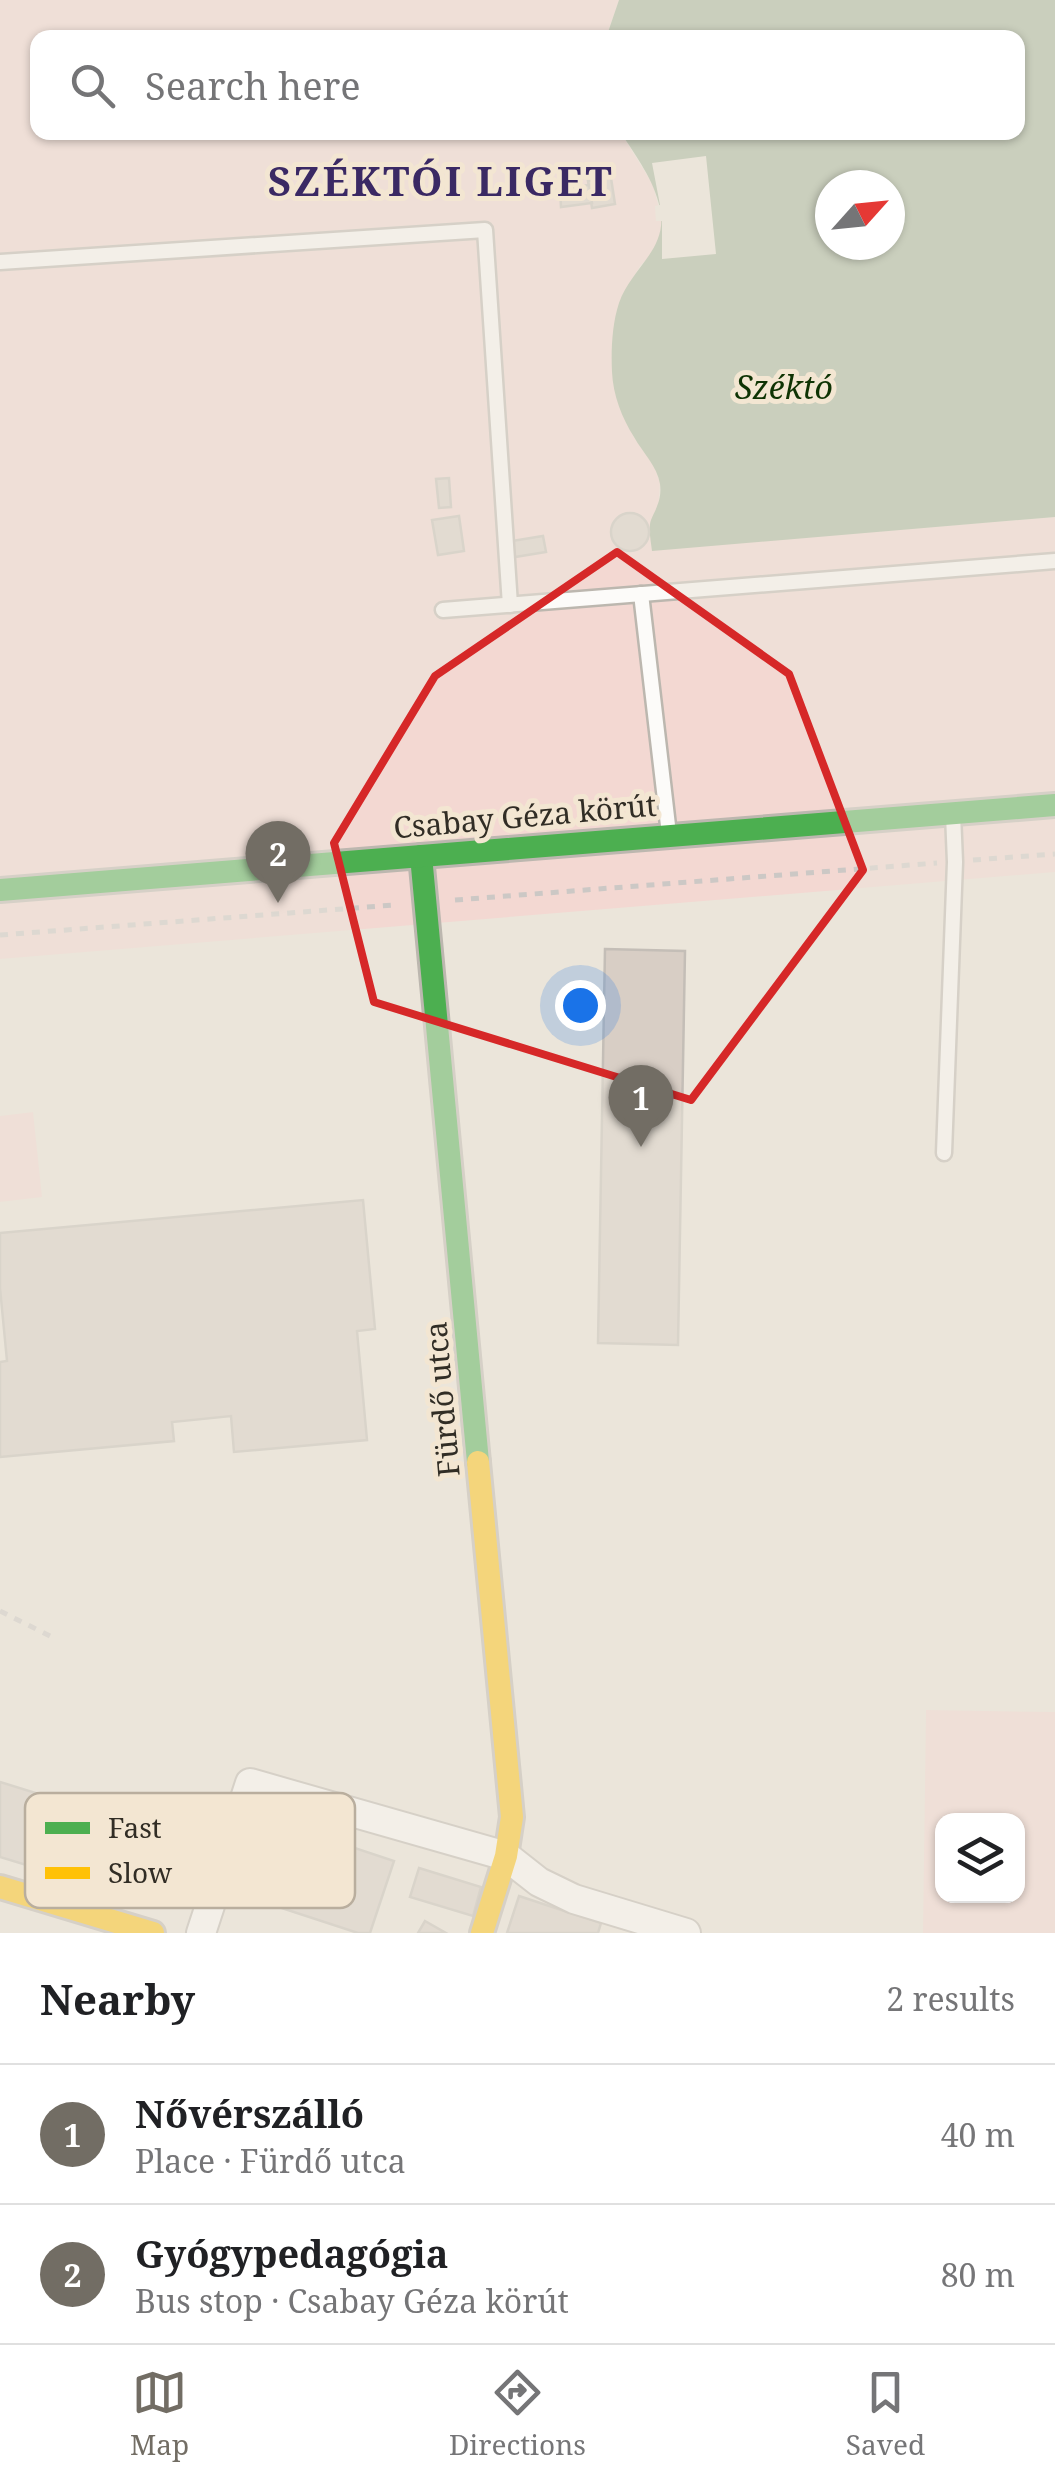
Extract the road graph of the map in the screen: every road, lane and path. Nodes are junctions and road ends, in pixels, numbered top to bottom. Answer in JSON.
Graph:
{"nodes":[{"id":1,"x":0,"y":262,"type":"edge"},
{"id":2,"x":1055,"y":561,"type":"edge"},
{"id":3,"x":641,"y":594,"type":"junction"},
{"id":4,"x":510,"y":604,"type":"junction"},
{"id":5,"x":443,"y":610,"type":"dead end"},
{"id":6,"x":1055,"y":805,"type":"edge"},
{"id":7,"x":953,"y":813,"type":"junction"},
{"id":8,"x":669,"y":835,"type":"junction"},
{"id":9,"x":1055,"y":854,"type":"edge"},
{"id":10,"x":421,"y":856,"type":"junction"},
{"id":11,"x":955,"y":862,"type":"junction"},
{"id":12,"x":0,"y":890,"type":"edge"},
{"id":13,"x":426,"y":902,"type":"junction"},
{"id":14,"x":0,"y":935,"type":"edge"},
{"id":15,"x":944,"y":1153,"type":"dead end"},
{"id":16,"x":0,"y":1610,"type":"edge"},
{"id":17,"x":50,"y":1636,"type":"dead end"},
{"id":18,"x":247,"y":1793,"type":"edge"},
{"id":19,"x":285,"y":1793,"type":"edge"},
{"id":20,"x":355,"y":1813,"type":"edge"},
{"id":21,"x":506,"y":1856,"type":"junction"},
{"id":22,"x":0,"y":1886,"type":"edge"},
{"id":23,"x":25,"y":1894,"type":"edge"},
{"id":24,"x":71,"y":1908,"type":"edge"},
{"id":25,"x":209,"y":1908,"type":"edge"},
{"id":26,"x":152,"y":1933,"type":"edge"},
{"id":27,"x":201,"y":1933,"type":"edge"},
{"id":28,"x":482,"y":1933,"type":"edge"},
{"id":29,"x":686,"y":1933,"type":"edge"}],
"edges":[{"from":1,"to":4,"type":"lane"},
{"from":2,"to":3,"type":"lane"},
{"from":3,"to":4,"type":"lane"},
{"from":3,"to":8,"type":"lane"},
{"from":4,"to":5,"type":"lane"},
{"from":6,"to":7,"type":"street","name":"Csabay Géza körút"},
{"from":7,"to":8,"type":"street","name":"Csabay Géza körút"},
{"from":7,"to":11,"type":"lane"},
{"from":8,"to":10,"type":"street","name":"Csabay Géza körút"},
{"from":9,"to":11,"type":"path"},
{"from":10,"to":12,"type":"street","name":"Csabay Géza körút"},
{"from":10,"to":13,"type":"street","name":"Fürdő utca"},
{"from":11,"to":13,"type":"path"},
{"from":11,"to":15,"type":"lane"},
{"from":13,"to":14,"type":"path"},
{"from":13,"to":21,"type":"street","name":"Fürdő utca"},
{"from":16,"to":17,"type":"path"},
{"from":18,"to":19,"type":"street"},
{"from":20,"to":21,"type":"street"},
{"from":21,"to":28,"type":"street","name":"Fürdő utca"},
{"from":21,"to":29,"type":"street"},
{"from":22,"to":23,"type":"street"},
{"from":24,"to":26,"type":"street"},
{"from":25,"to":27,"type":"street"}]}
